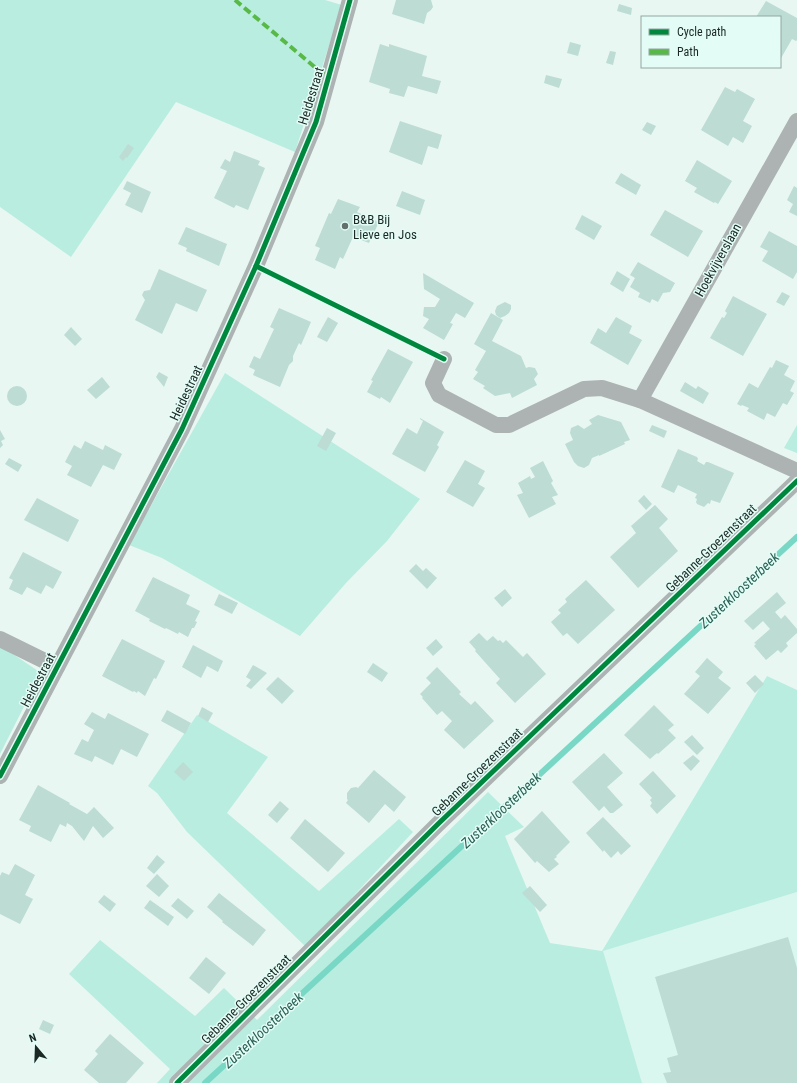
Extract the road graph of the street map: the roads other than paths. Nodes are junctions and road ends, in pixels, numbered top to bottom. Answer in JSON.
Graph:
{"nodes":[{"id":1,"x":350,"y":0,"type":"edge"},
{"id":2,"x":797,"y":121,"type":"edge"},
{"id":3,"x":444,"y":359,"type":"dead end"},
{"id":4,"x":640,"y":400,"type":"junction"},
{"id":5,"x":797,"y":471,"type":"edge"},
{"id":6,"x":797,"y":481,"type":"edge"},
{"id":7,"x":0,"y":639,"type":"edge"},
{"id":8,"x":57,"y":667,"type":"junction"},
{"id":9,"x":0,"y":776,"type":"edge"},
{"id":10,"x":177,"y":1083,"type":"edge"}],
"edges":[{"from":1,"to":8,"type":"street","name":"Heidestraat"},
{"from":2,"to":4,"type":"street","name":"Hoekvijverslaan"},
{"from":3,"to":4,"type":"street"},
{"from":4,"to":5,"type":"street"},
{"from":6,"to":10,"type":"street","name":"Gebanne-Groezenstraat"},
{"from":7,"to":8,"type":"street"},
{"from":8,"to":9,"type":"street","name":"Heidestraat"}]}
